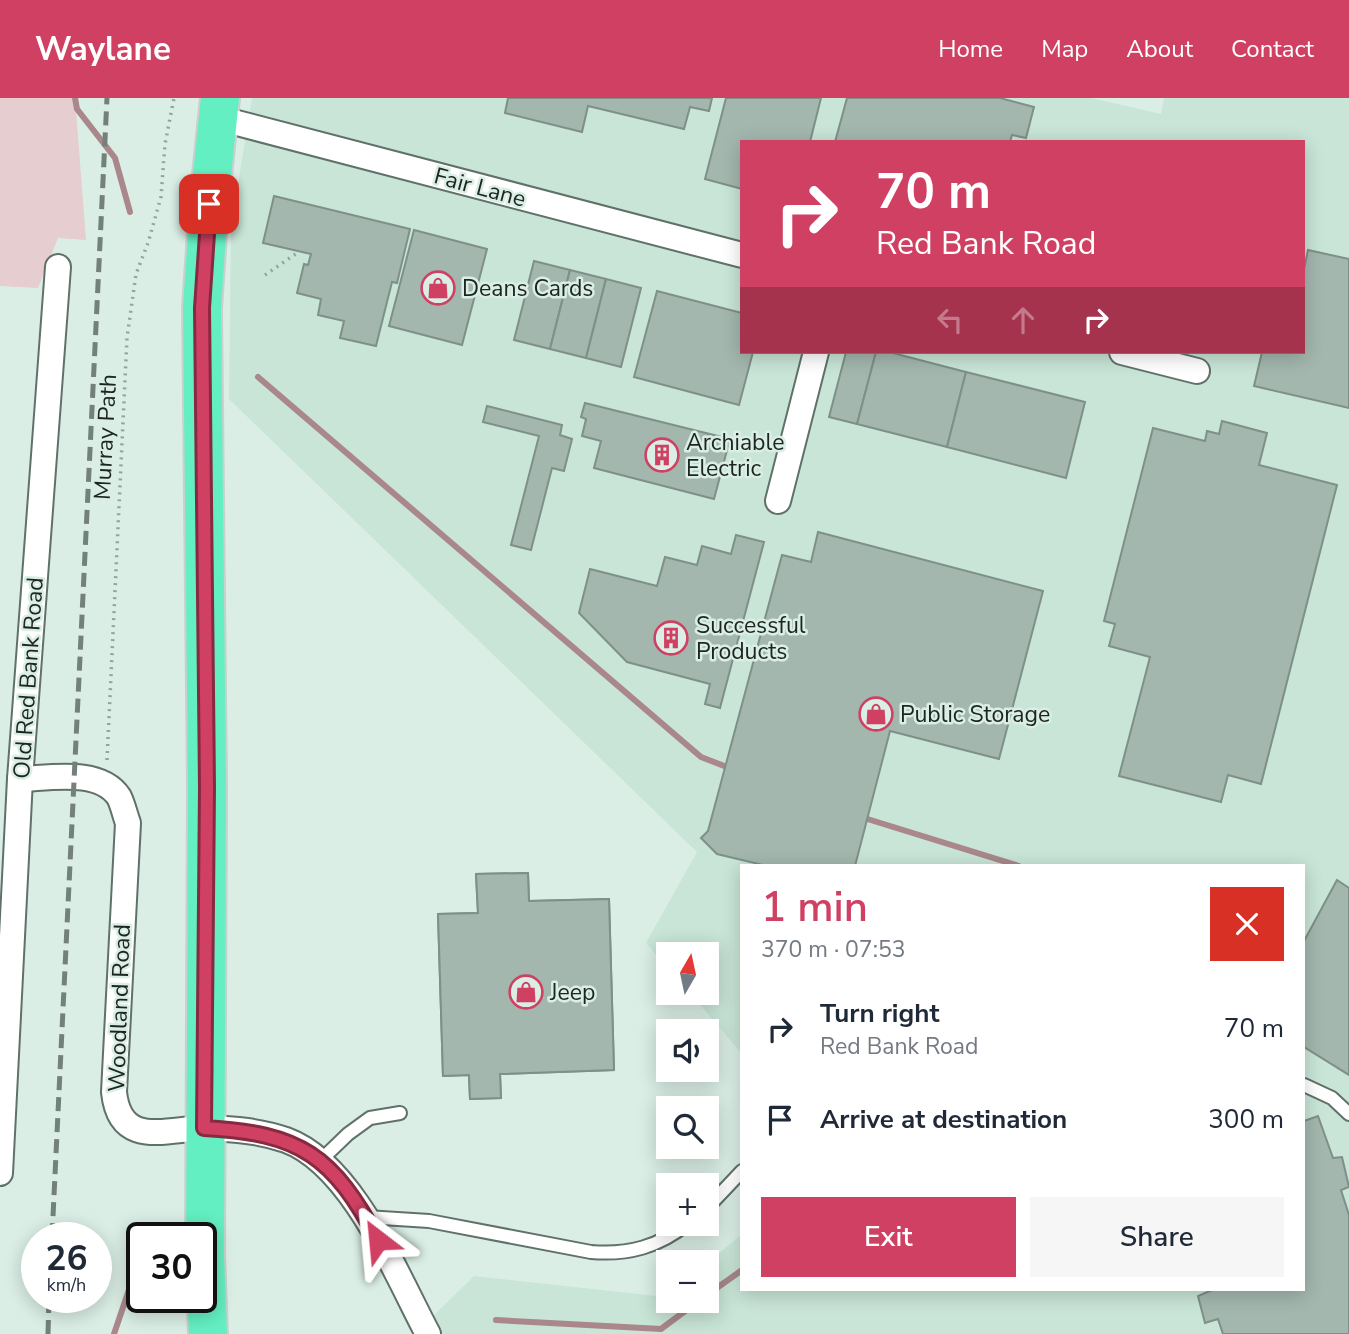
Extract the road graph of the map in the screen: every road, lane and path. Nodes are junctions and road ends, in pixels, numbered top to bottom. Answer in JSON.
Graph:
{"nodes":[{"id":1,"x":174,"y":98,"type":"edge"},
{"id":2,"x":219,"y":108,"type":"edge"},
{"id":3,"x":300,"y":251,"type":"dead end"},
{"id":4,"x":740,"y":254,"type":"edge"},
{"id":5,"x":58,"y":267,"type":"dead end"},
{"id":6,"x":265,"y":275,"type":"dead end"},
{"id":7,"x":815,"y":354,"type":"edge"},
{"id":8,"x":1130,"y":354,"type":"edge"},
{"id":9,"x":1197,"y":371,"type":"dead end"},
{"id":10,"x":778,"y":502,"type":"dead end"},
{"id":11,"x":20,"y":779,"type":"junction"},
{"id":12,"x":103,"y":783,"type":"junction"},
{"id":13,"x":1305,"y":1085,"type":"edge"},
{"id":14,"x":400,"y":1113,"type":"dead end"},
{"id":15,"x":1349,"y":1114,"type":"edge"},
{"id":16,"x":204,"y":1128,"type":"junction"},
{"id":17,"x":321,"y":1160,"type":"junction"},
{"id":18,"x":0,"y":1173,"type":"edge"},
{"id":19,"x":740,"y":1173,"type":"edge"},
{"id":20,"x":719,"y":1195,"type":"edge"},
{"id":21,"x":365,"y":1217,"type":"junction"},
{"id":22,"x":668,"y":1236,"type":"edge"},
{"id":23,"x":208,"y":1334,"type":"edge"},
{"id":24,"x":428,"y":1334,"type":"edge"}],
"edges":[{"from":1,"to":12,"type":"path","name":"Murray Path"},
{"from":2,"to":4,"type":"street","name":"Fair Lane"},
{"from":2,"to":16,"type":"highway"},
{"from":3,"to":6,"type":"path"},
{"from":5,"to":11,"type":"street","name":"Old Red Bank Road"},
{"from":7,"to":10,"type":"street"},
{"from":8,"to":9,"type":"street"},
{"from":11,"to":12,"type":"street"},
{"from":11,"to":18,"type":"street","name":"Old Red Bank Road"},
{"from":12,"to":16,"type":"street","name":"Woodland Road"},
{"from":13,"to":15,"type":"lane"},
{"from":14,"to":17,"type":"lane"},
{"from":16,"to":17,"type":"street","name":"Woodland Road"},
{"from":16,"to":23,"type":"highway"},
{"from":17,"to":21,"type":"street","name":"Woodland Road"},
{"from":19,"to":20,"type":"lane"},
{"from":21,"to":22,"type":"lane"},
{"from":21,"to":24,"type":"street","name":"Woodland Road"}]}
